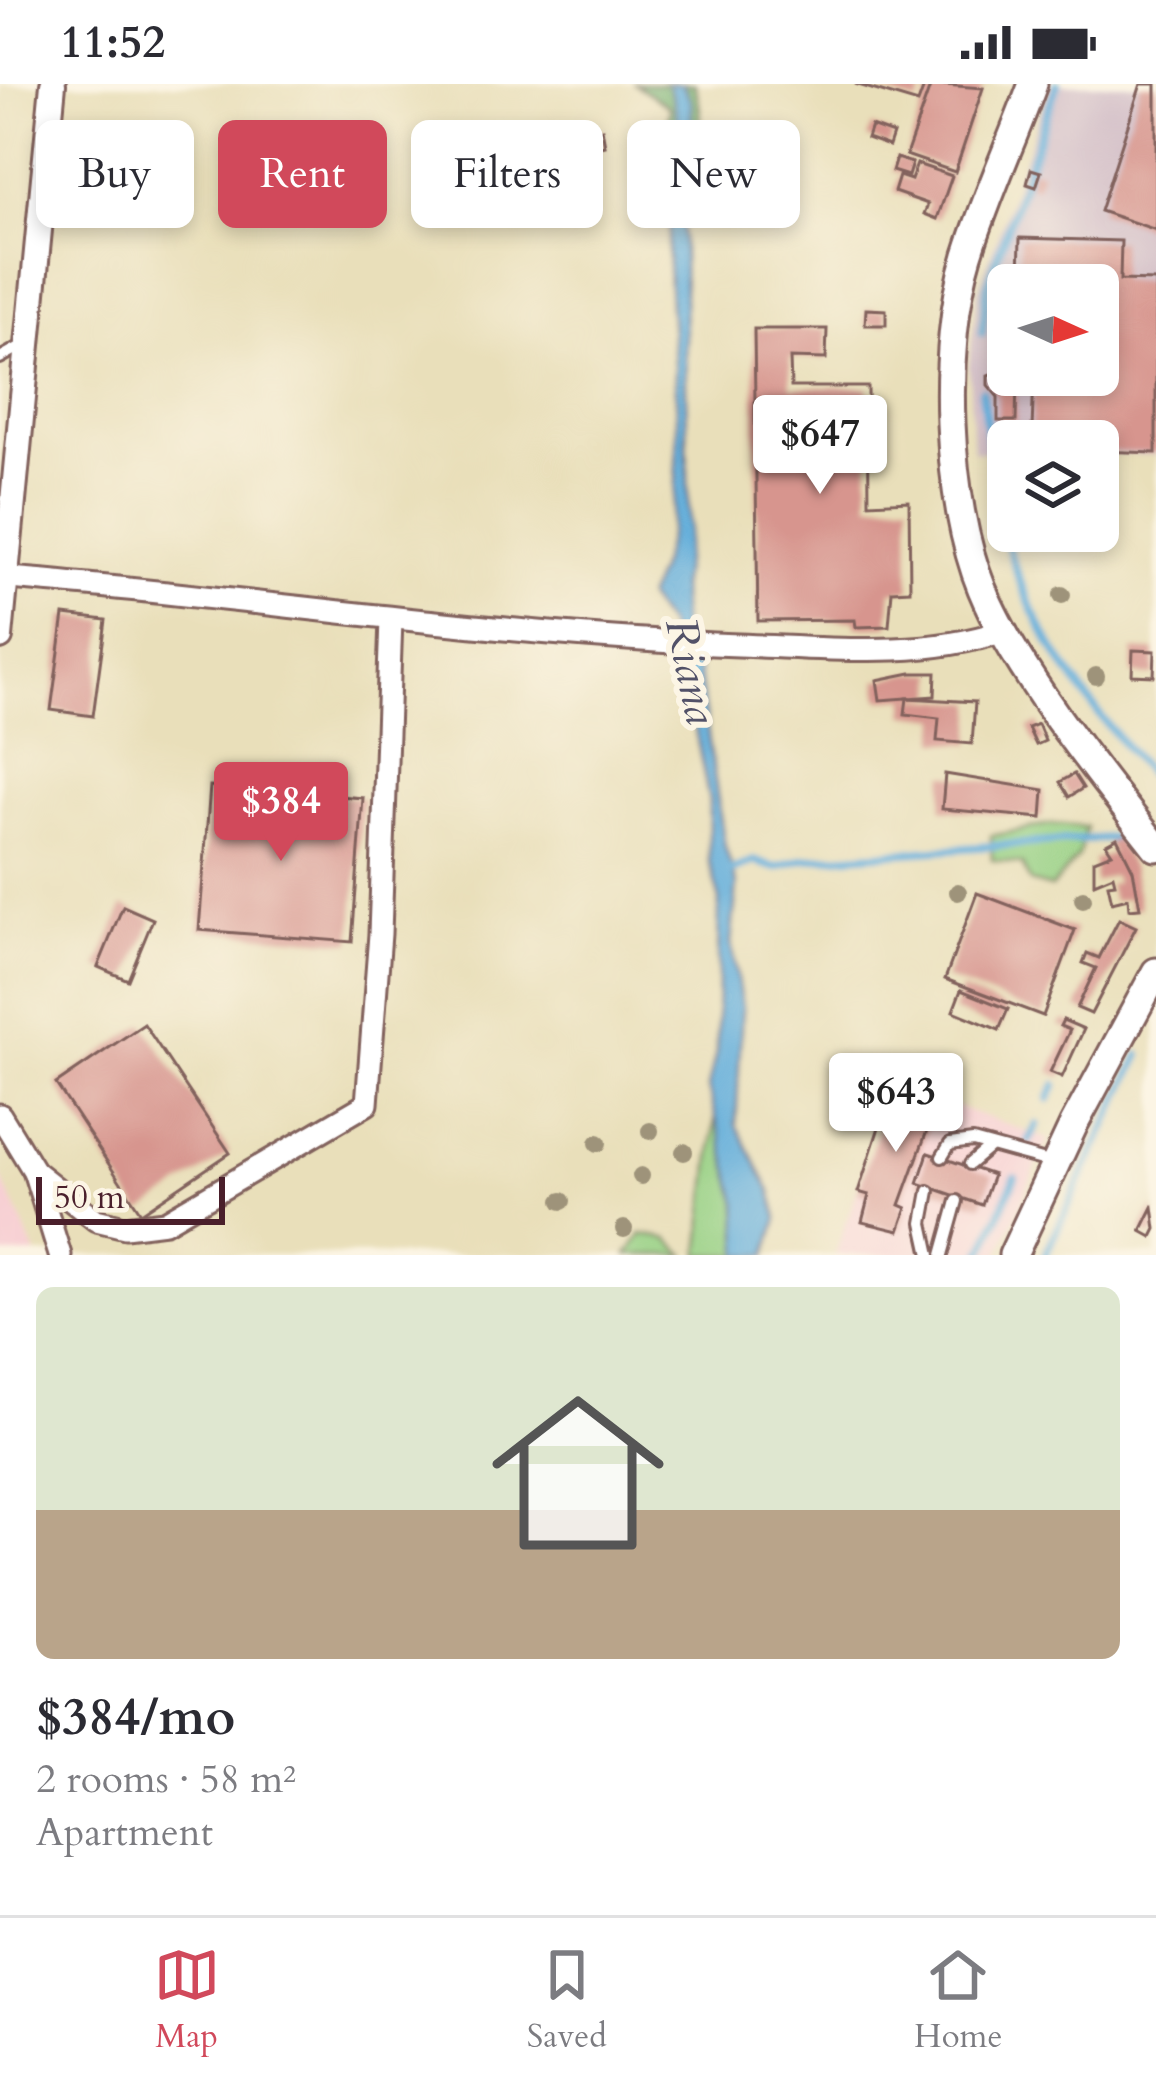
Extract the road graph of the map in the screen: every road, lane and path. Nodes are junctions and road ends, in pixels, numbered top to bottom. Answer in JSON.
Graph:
{"nodes":[{"id":1,"x":52,"y":84,"type":"edge"},
{"id":2,"x":1033,"y":84,"type":"edge"},
{"id":3,"x":30,"y":341,"type":"junction"},
{"id":4,"x":0,"y":358,"type":"edge"},
{"id":5,"x":10,"y":578,"type":"junction"},
{"id":6,"x":391,"y":619,"type":"junction"},
{"id":7,"x":1003,"y":631,"type":"junction"},
{"id":8,"x":0,"y":638,"type":"edge"},
{"id":9,"x":1156,"y":847,"type":"edge"},
{"id":10,"x":1156,"y":972,"type":"edge"},
{"id":11,"x":0,"y":1115,"type":"edge"},
{"id":12,"x":993,"y":1146,"type":"junction"},
{"id":13,"x":942,"y":1157,"type":"dead end"},
{"id":14,"x":1056,"y":1163,"type":"junction"},
{"id":15,"x":970,"y":1164,"type":"dead end"},
{"id":16,"x":34,"y":1171,"type":"junction"},
{"id":17,"x":929,"y":1191,"type":"dead end"},
{"id":18,"x":957,"y":1201,"type":"dead end"},
{"id":19,"x":60,"y":1255,"type":"edge"},
{"id":20,"x":930,"y":1255,"type":"edge"},
{"id":21,"x":943,"y":1255,"type":"edge"},
{"id":22,"x":1013,"y":1255,"type":"edge"}],
"edges":[{"from":1,"to":3,"type":"street"},
{"from":2,"to":7,"type":"main road"},
{"from":3,"to":4,"type":"lane"},
{"from":3,"to":5,"type":"street"},
{"from":5,"to":6,"type":"street"},
{"from":5,"to":8,"type":"street"},
{"from":6,"to":7,"type":"street"},
{"from":6,"to":16,"type":"street"},
{"from":7,"to":9,"type":"main road"},
{"from":10,"to":14,"type":"main road"},
{"from":11,"to":16,"type":"street"},
{"from":12,"to":13,"type":"lane"},
{"from":12,"to":14,"type":"lane"},
{"from":12,"to":15,"type":"lane"},
{"from":14,"to":22,"type":"main road"},
{"from":16,"to":19,"type":"street"},
{"from":17,"to":20,"type":"lane"},
{"from":18,"to":21,"type":"lane"}]}
